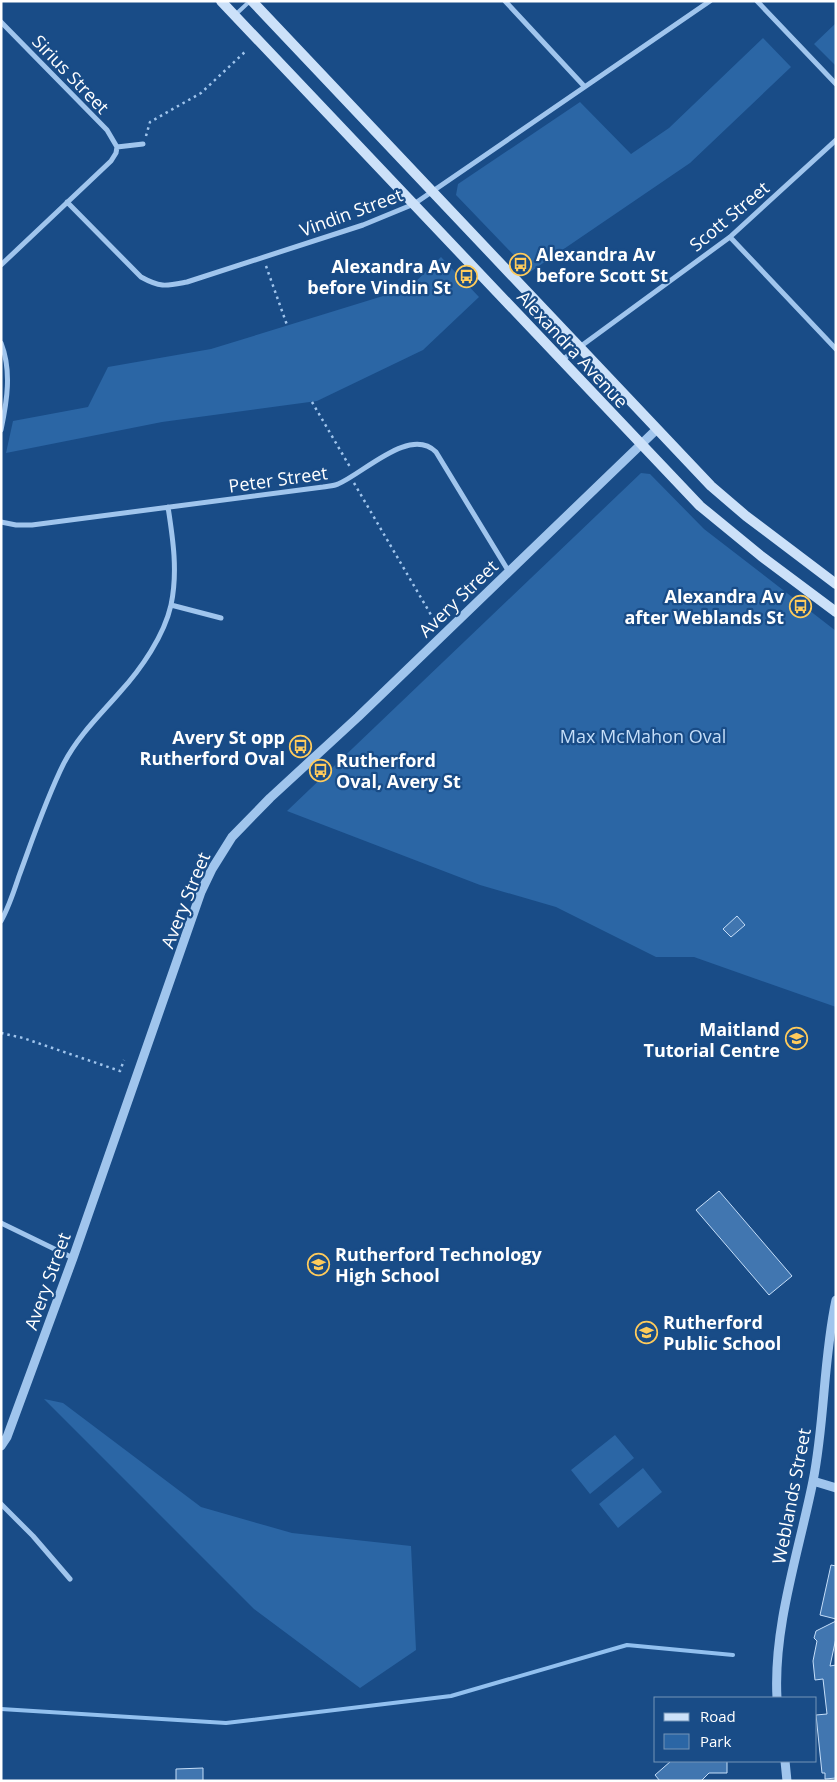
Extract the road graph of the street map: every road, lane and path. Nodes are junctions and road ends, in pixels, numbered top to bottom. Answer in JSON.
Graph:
{"nodes":[{"id":1,"x":221,"y":1,"type":"edge"},
{"id":2,"x":251,"y":1,"type":"edge"},
{"id":3,"x":505,"y":1,"type":"edge"},
{"id":4,"x":710,"y":1,"type":"edge"},
{"id":5,"x":757,"y":1,"type":"edge"},
{"id":6,"x":235,"y":16,"type":"junction"},
{"id":7,"x":1,"y":22,"type":"edge"},
{"id":8,"x":247,"y":50,"type":"dead end"},
{"id":9,"x":836,"y":84,"type":"edge"},
{"id":10,"x":584,"y":86,"type":"junction"},
{"id":11,"x":836,"y":140,"type":"edge"},
{"id":12,"x":143,"y":144,"type":"joint"},
{"id":13,"x":117,"y":147,"type":"junction"},
{"id":14,"x":432,"y":193,"type":"junction"},
{"id":15,"x":68,"y":202,"type":"junction"},
{"id":16,"x":414,"y":204,"type":"junction"},
{"id":17,"x":730,"y":237,"type":"junction"},
{"id":18,"x":263,"y":258,"type":"junction"},
{"id":19,"x":1,"y":265,"type":"edge"},
{"id":20,"x":287,"y":325,"type":"dead end"},
{"id":21,"x":1,"y":343,"type":"edge"},
{"id":22,"x":580,"y":347,"type":"junction"},
{"id":23,"x":836,"y":349,"type":"edge"},
{"id":24,"x":562,"y":360,"type":"junction"},
{"id":25,"x":312,"y":402,"type":"dead end"},
{"id":26,"x":1,"y":430,"type":"edge"},
{"id":27,"x":657,"y":430,"type":"junction"},
{"id":28,"x":640,"y":446,"type":"junction"},
{"id":29,"x":352,"y":476,"type":"junction"},
{"id":30,"x":168,"y":507,"type":"junction"},
{"id":31,"x":1,"y":522,"type":"edge"},
{"id":32,"x":509,"y":572,"type":"junction"},
{"id":33,"x":836,"y":584,"type":"edge"},
{"id":34,"x":171,"y":605,"type":"junction"},
{"id":35,"x":836,"y":612,"type":"edge"},
{"id":36,"x":221,"y":618,"type":"dead end"},
{"id":37,"x":428,"y":625,"type":"dead end"},
{"id":38,"x":1,"y":921,"type":"edge"},
{"id":39,"x":1,"y":1034,"type":"edge"},
{"id":40,"x":124,"y":1060,"type":"dead end"},
{"id":41,"x":1,"y":1223,"type":"edge"},
{"id":42,"x":73,"y":1258,"type":"junction"},
{"id":43,"x":836,"y":1300,"type":"edge"},
{"id":44,"x":1,"y":1446,"type":"edge"},
{"id":45,"x":813,"y":1481,"type":"junction"},
{"id":46,"x":836,"y":1488,"type":"edge"},
{"id":47,"x":1,"y":1504,"type":"edge"},
{"id":48,"x":70,"y":1579,"type":"dead end"},
{"id":49,"x":777,"y":1697,"type":"edge"},
{"id":50,"x":785,"y":1762,"type":"edge"},
{"id":51,"x":787,"y":1781,"type":"edge"}],
"edges":[{"from":1,"to":6,"type":"main road","name":"Alexandra Avenue"},
{"from":2,"to":6,"type":"lane"},
{"from":2,"to":14,"type":"main road","name":"Alexandra Avenue"},
{"from":3,"to":10,"type":"street"},
{"from":4,"to":10,"type":"street","name":"Vindin Street"},
{"from":5,"to":9,"type":"street"},
{"from":6,"to":16,"type":"main road","name":"Alexandra Avenue"},
{"from":7,"to":13,"type":"street","name":"Sirius Street"},
{"from":8,"to":12,"type":"path"},
{"from":10,"to":14,"type":"street","name":"Vindin Street"},
{"from":11,"to":17,"type":"street","name":"Scott Street"},
{"from":12,"to":13,"type":"street"},
{"from":13,"to":15,"type":"street"},
{"from":14,"to":16,"type":"street","name":"Vindin Street"},
{"from":14,"to":22,"type":"main road","name":"Alexandra Avenue"},
{"from":15,"to":18,"type":"street","name":"Vindin Street"},
{"from":15,"to":19,"type":"street"},
{"from":16,"to":18,"type":"street","name":"Vindin Street"},
{"from":16,"to":24,"type":"main road","name":"Alexandra Avenue"},
{"from":17,"to":22,"type":"street","name":"Scott Street"},
{"from":17,"to":23,"type":"street"},
{"from":18,"to":20,"type":"path"},
{"from":21,"to":26,"type":"street"},
{"from":22,"to":24,"type":"street","name":"Scott Street"},
{"from":22,"to":27,"type":"main road","name":"Alexandra Avenue"},
{"from":24,"to":28,"type":"main road","name":"Alexandra Avenue"},
{"from":25,"to":29,"type":"path"},
{"from":27,"to":28,"type":"street","name":"Avery Street"},
{"from":27,"to":33,"type":"main road","name":"Alexandra Avenue"},
{"from":28,"to":32,"type":"street","name":"Avery Street"},
{"from":28,"to":35,"type":"main road","name":"Alexandra Avenue"},
{"from":29,"to":30,"type":"street","name":"Peter Street"},
{"from":29,"to":32,"type":"street","name":"Peter Street"},
{"from":29,"to":37,"type":"path"},
{"from":30,"to":31,"type":"street","name":"Peter Street"},
{"from":30,"to":34,"type":"street"},
{"from":32,"to":42,"type":"street","name":"Avery Street"},
{"from":34,"to":36,"type":"street"},
{"from":34,"to":38,"type":"street"},
{"from":39,"to":40,"type":"path"},
{"from":41,"to":42,"type":"street"},
{"from":42,"to":44,"type":"street","name":"Avery Street"},
{"from":43,"to":45,"type":"street","name":"Weblands Street"},
{"from":45,"to":46,"type":"street"},
{"from":45,"to":49,"type":"street","name":"Weblands Street"},
{"from":47,"to":48,"type":"street"},
{"from":50,"to":51,"type":"street"}]}
